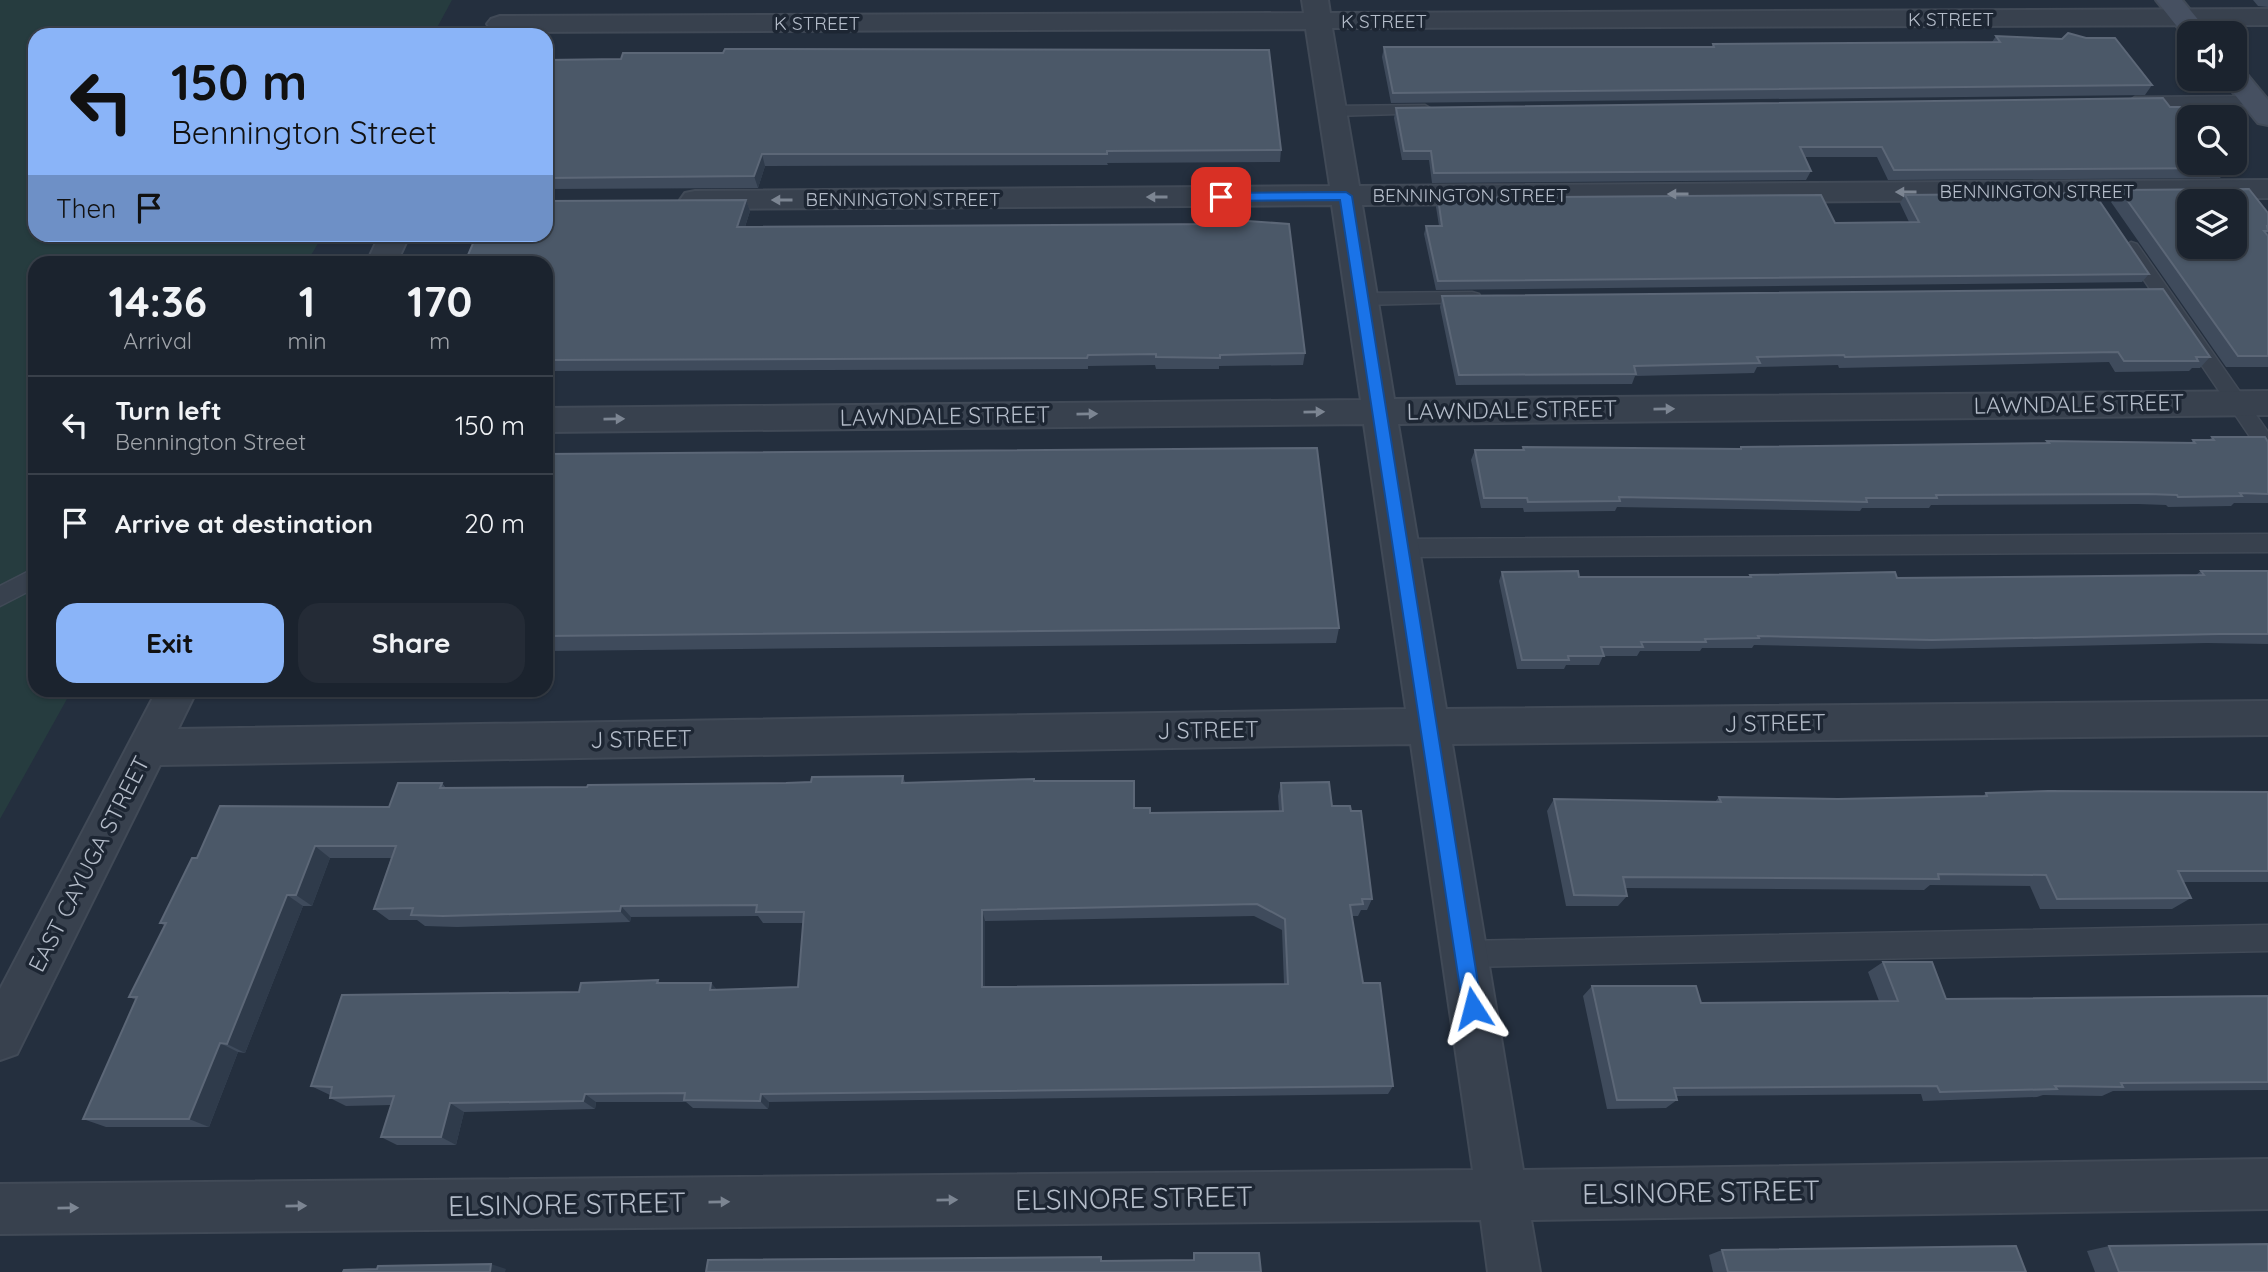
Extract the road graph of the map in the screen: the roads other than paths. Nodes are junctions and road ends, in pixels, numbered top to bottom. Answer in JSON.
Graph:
{"nodes":[{"id":1,"x":512,"y":0,"type":"edge"},
{"id":2,"x":1316,"y":11,"type":"edge"},
{"id":3,"x":2183,"y":17,"type":"edge"},
{"id":4,"x":2268,"y":17,"type":"edge"},
{"id":5,"x":498,"y":28,"type":"edge"},
{"id":6,"x":542,"y":28,"type":"edge"},
{"id":7,"x":2246,"y":91,"type":"edge"},
{"id":8,"x":2115,"y":103,"type":"edge"},
{"id":9,"x":2261,"y":109,"type":"edge"},
{"id":10,"x":1444,"y":110,"type":"edge"},
{"id":11,"x":1332,"y":111,"type":"junction"},
{"id":12,"x":2268,"y":190,"type":"edge"},
{"id":13,"x":1346,"y":196,"type":"junction"},
{"id":14,"x":662,"y":201,"type":"edge"},
{"id":15,"x":2122,"y":236,"type":"edge"},
{"id":16,"x":2161,"y":291,"type":"junction"},
{"id":17,"x":2133,"y":292,"type":"edge"},
{"id":18,"x":1485,"y":298,"type":"edge"},
{"id":19,"x":1362,"y":299,"type":"junction"},
{"id":20,"x":2253,"y":403,"type":"edge"},
{"id":21,"x":1379,"y":411,"type":"junction"},
{"id":22,"x":553,"y":420,"type":"edge"},
{"id":23,"x":2268,"y":448,"type":"edge"},
{"id":24,"x":2268,"y":543,"type":"edge"},
{"id":25,"x":1400,"y":548,"type":"junction"},
{"id":26,"x":28,"y":582,"type":"edge"},
{"id":27,"x":0,"y":597,"type":"edge"},
{"id":28,"x":174,"y":697,"type":"edge"},
{"id":29,"x":2268,"y":718,"type":"edge"},
{"id":30,"x":1429,"y":726,"type":"junction"},
{"id":31,"x":149,"y":747,"type":"junction"},
{"id":32,"x":2268,"y":938,"type":"edge"},
{"id":33,"x":1464,"y":954,"type":"junction"},
{"id":34,"x":0,"y":1037,"type":"edge"},
{"id":35,"x":2268,"y":1184,"type":"edge"},
{"id":36,"x":1502,"y":1195,"type":"junction"},
{"id":37,"x":0,"y":1209,"type":"edge"},
{"id":38,"x":1514,"y":1272,"type":"edge"}],
"edges":[{"from":1,"to":5,"type":"street"},
{"from":2,"to":3,"type":"street","name":"K STREET"},
{"from":2,"to":6,"type":"street","name":"K STREET"},
{"from":2,"to":11,"type":"street"},
{"from":3,"to":4,"type":"street","name":"K STREET"},
{"from":7,"to":9,"type":"main road"},
{"from":8,"to":9,"type":"lane"},
{"from":10,"to":11,"type":"lane"},
{"from":11,"to":13,"type":"street"},
{"from":12,"to":13,"type":"street","name":"BENNINGTON STREET","one_way":true},
{"from":13,"to":14,"type":"street","name":"BENNINGTON STREET","one_way":true},
{"from":13,"to":19,"type":"street"},
{"from":15,"to":16,"type":"lane"},
{"from":16,"to":17,"type":"lane"},
{"from":16,"to":20,"type":"lane"},
{"from":18,"to":19,"type":"lane"},
{"from":19,"to":21,"type":"street"},
{"from":21,"to":20,"type":"street","name":"LAWNDALE STREET","one_way":true},
{"from":20,"to":23,"type":"lane"},
{"from":22,"to":21,"type":"street","name":"LAWNDALE STREET","one_way":true},
{"from":21,"to":25,"type":"street"},
{"from":24,"to":25,"type":"lane"},
{"from":25,"to":30,"type":"street"},
{"from":26,"to":27,"type":"lane"},
{"from":28,"to":31,"type":"street","name":"EAST CAYUGA STREET"},
{"from":29,"to":30,"type":"street","name":"J STREET"},
{"from":30,"to":31,"type":"street","name":"J STREET"},
{"from":30,"to":33,"type":"street"},
{"from":31,"to":34,"type":"street","name":"EAST CAYUGA STREET"},
{"from":32,"to":33,"type":"lane"},
{"from":33,"to":36,"type":"street"},
{"from":35,"to":36,"type":"street","name":"ELSINORE STREET"},
{"from":37,"to":36,"type":"street","name":"ELSINORE STREET","one_way":true},
{"from":36,"to":38,"type":"street"}]}
